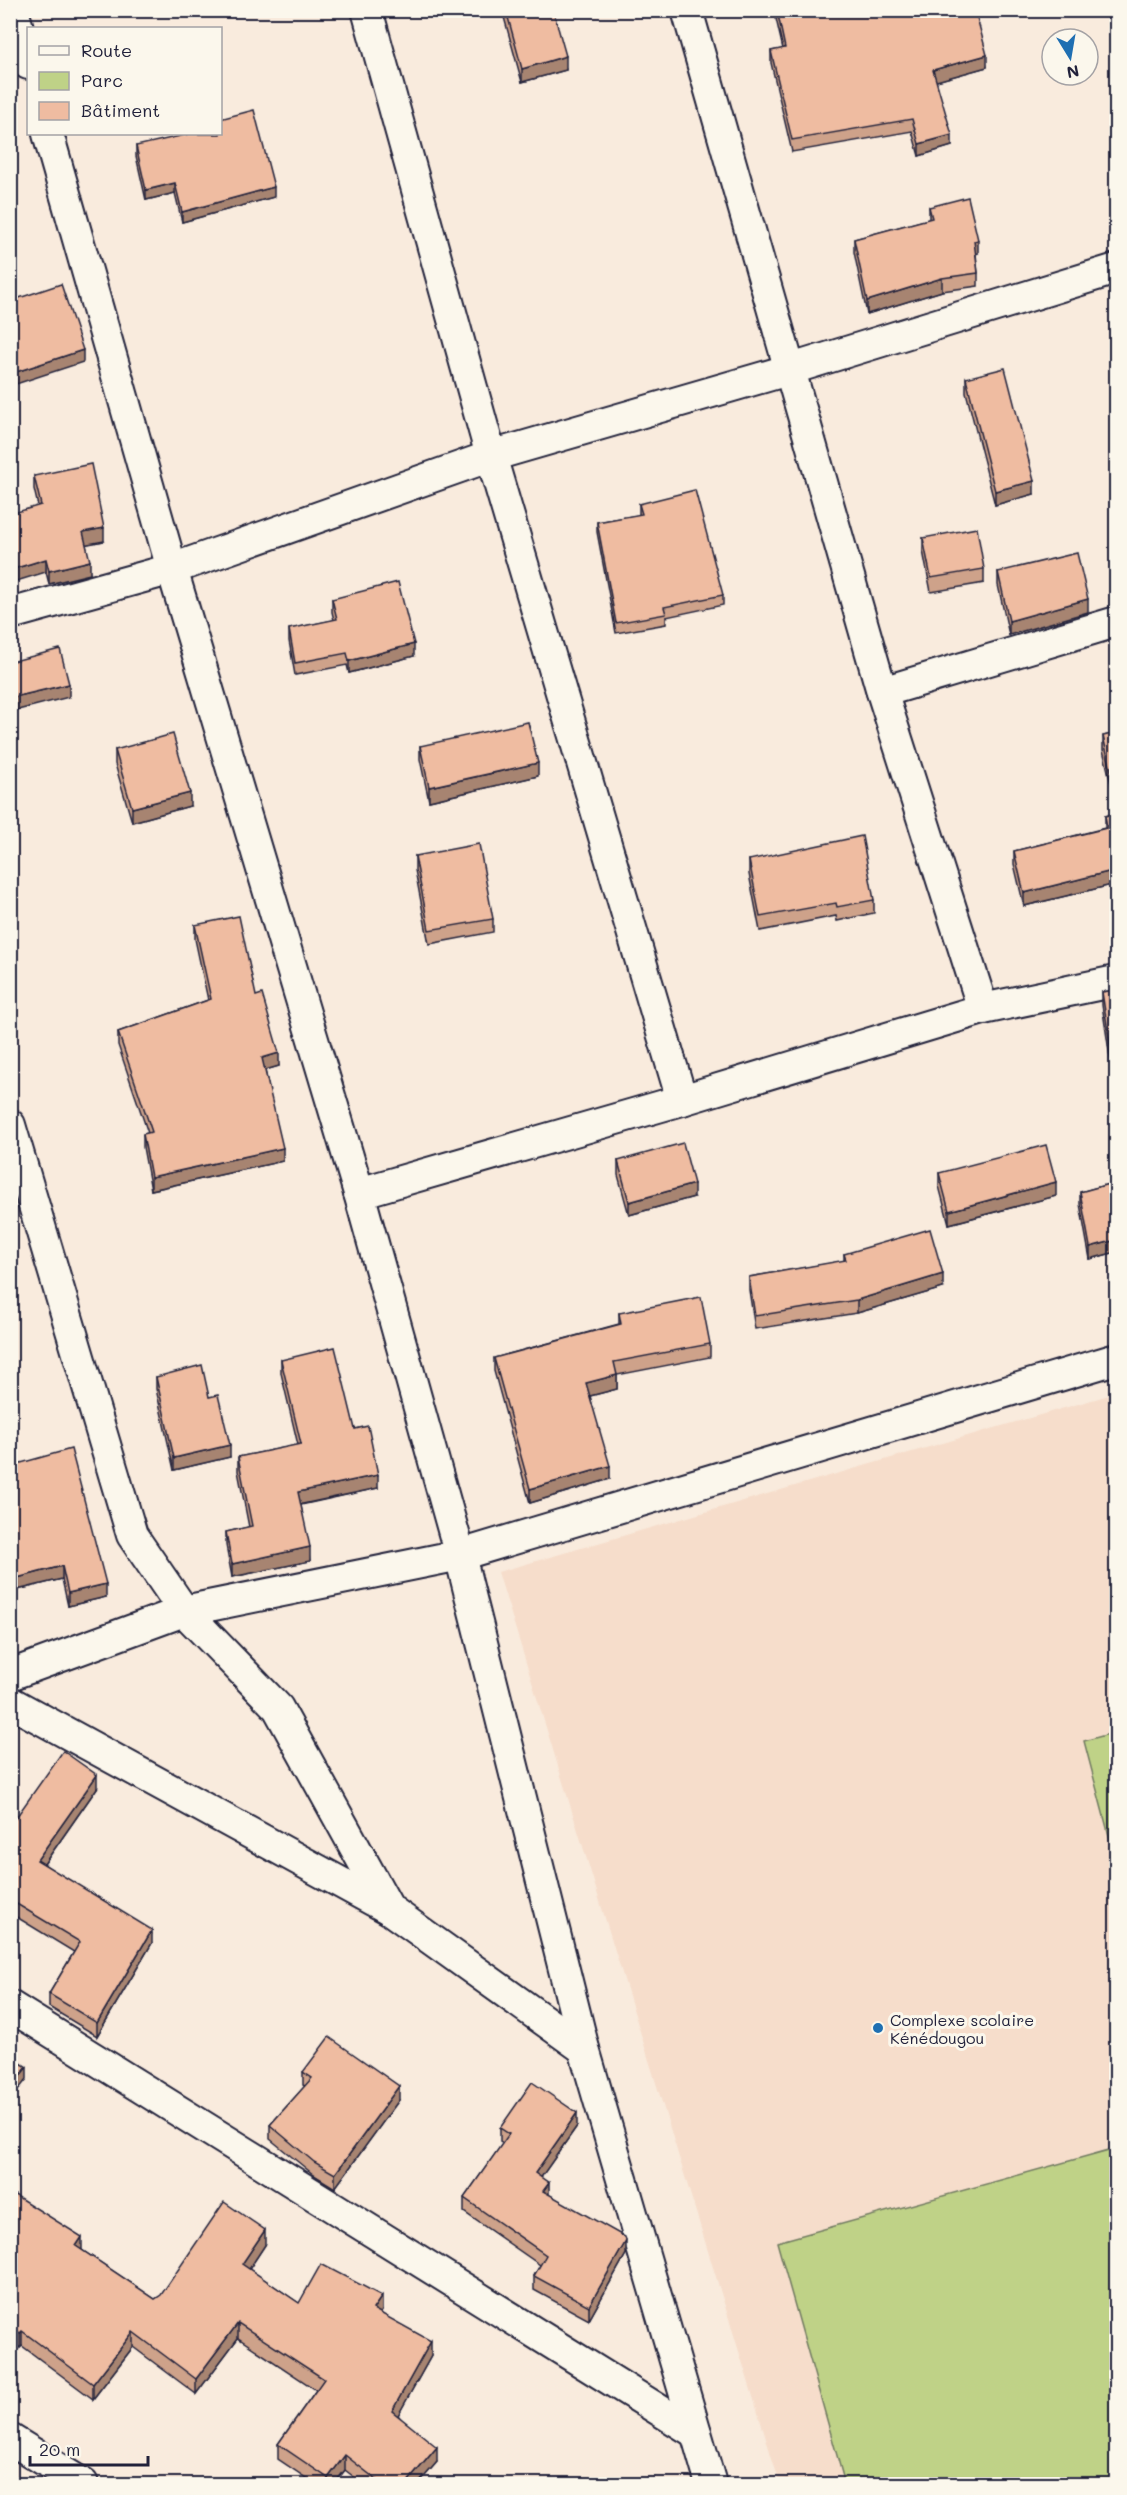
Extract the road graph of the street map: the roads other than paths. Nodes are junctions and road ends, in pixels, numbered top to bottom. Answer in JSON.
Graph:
{"nodes":[{"id":1,"x":13,"y":10,"type":"edge"},
{"id":2,"x":367,"y":10,"type":"edge"},
{"id":3,"x":687,"y":10,"type":"edge"},
{"id":4,"x":27,"y":60,"type":"edge"},
{"id":5,"x":48,"y":135,"type":"edge"},
{"id":6,"x":1116,"y":269,"type":"edge"},
{"id":7,"x":788,"y":370,"type":"junction"},
{"id":8,"x":491,"y":456,"type":"junction"},
{"id":9,"x":172,"y":569,"type":"junction"},
{"id":10,"x":10,"y":614,"type":"edge"},
{"id":11,"x":1116,"y":622,"type":"edge"},
{"id":12,"x":882,"y":692,"type":"junction"},
{"id":13,"x":1116,"y":981,"type":"edge"},
{"id":14,"x":983,"y":1009,"type":"junction"},
{"id":15,"x":682,"y":1100,"type":"junction"},
{"id":16,"x":10,"y":1125,"type":"edge"},
{"id":17,"x":359,"y":1192,"type":"junction"},
{"id":18,"x":1116,"y":1359,"type":"edge"},
{"id":19,"x":460,"y":1555,"type":"junction"},
{"id":20,"x":184,"y":1611,"type":"junction"},
{"id":21,"x":10,"y":1675,"type":"edge"},
{"id":22,"x":10,"y":1702,"type":"edge"},
{"id":23,"x":389,"y":1909,"type":"junction"},
{"id":24,"x":10,"y":2006,"type":"edge"},
{"id":25,"x":584,"y":2049,"type":"junction"},
{"id":26,"x":696,"y":2433,"type":"junction"},
{"id":27,"x":10,"y":2439,"type":"edge"},
{"id":28,"x":83,"y":2484,"type":"edge"},
{"id":29,"x":711,"y":2484,"type":"edge"}],
"edges":[{"from":1,"to":4,"type":"street"},
{"from":2,"to":8,"type":"street"},
{"from":3,"to":7,"type":"street"},
{"from":5,"to":9,"type":"street"},
{"from":6,"to":7,"type":"street"},
{"from":7,"to":8,"type":"street"},
{"from":7,"to":12,"type":"street"},
{"from":8,"to":9,"type":"street"},
{"from":8,"to":15,"type":"street"},
{"from":9,"to":10,"type":"street"},
{"from":9,"to":17,"type":"street"},
{"from":11,"to":12,"type":"street"},
{"from":12,"to":14,"type":"street"},
{"from":13,"to":14,"type":"street"},
{"from":14,"to":15,"type":"street"},
{"from":15,"to":17,"type":"street"},
{"from":16,"to":20,"type":"street"},
{"from":17,"to":19,"type":"street"},
{"from":18,"to":19,"type":"street"},
{"from":19,"to":20,"type":"street"},
{"from":19,"to":25,"type":"street"},
{"from":20,"to":21,"type":"street"},
{"from":20,"to":23,"type":"street"},
{"from":22,"to":23,"type":"street"},
{"from":23,"to":25,"type":"street"},
{"from":24,"to":26,"type":"street"},
{"from":25,"to":26,"type":"street"},
{"from":26,"to":29,"type":"street"},
{"from":27,"to":28,"type":"street"}]}
